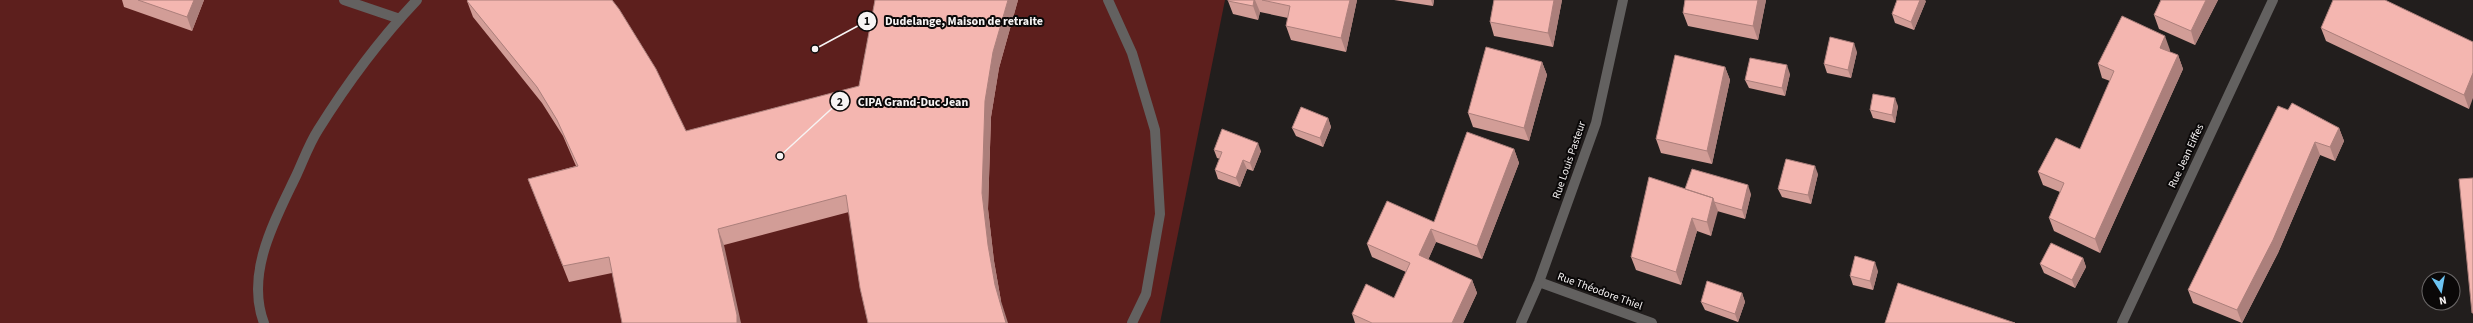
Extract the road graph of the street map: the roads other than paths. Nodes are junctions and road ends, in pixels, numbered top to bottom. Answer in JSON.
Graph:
{"nodes":[{"id":1,"x":344,"y":0,"type":"edge"},
{"id":2,"x":417,"y":0,"type":"edge"},
{"id":3,"x":1108,"y":0,"type":"edge"},
{"id":4,"x":1623,"y":0,"type":"edge"},
{"id":5,"x":2273,"y":0,"type":"edge"},
{"id":6,"x":400,"y":19,"type":"junction"},
{"id":7,"x":1539,"y":282,"type":"junction"},
{"id":8,"x":264,"y":323,"type":"edge"},
{"id":9,"x":1132,"y":323,"type":"edge"},
{"id":10,"x":1521,"y":323,"type":"edge"},
{"id":11,"x":1652,"y":323,"type":"edge"},
{"id":12,"x":2122,"y":323,"type":"edge"}],
"edges":[{"from":1,"to":6,"type":"street"},
{"from":2,"to":6,"type":"street"},
{"from":3,"to":9,"type":"street"},
{"from":4,"to":7,"type":"street","name":"Rue Louis Pasteur"},
{"from":5,"to":12,"type":"street","name":"Rue Jean Eiffes"},
{"from":6,"to":8,"type":"street"},
{"from":7,"to":10,"type":"street","name":"Rue Louis Pasteur"},
{"from":7,"to":11,"type":"street","name":"Rue Théodore Thiel"}]}
